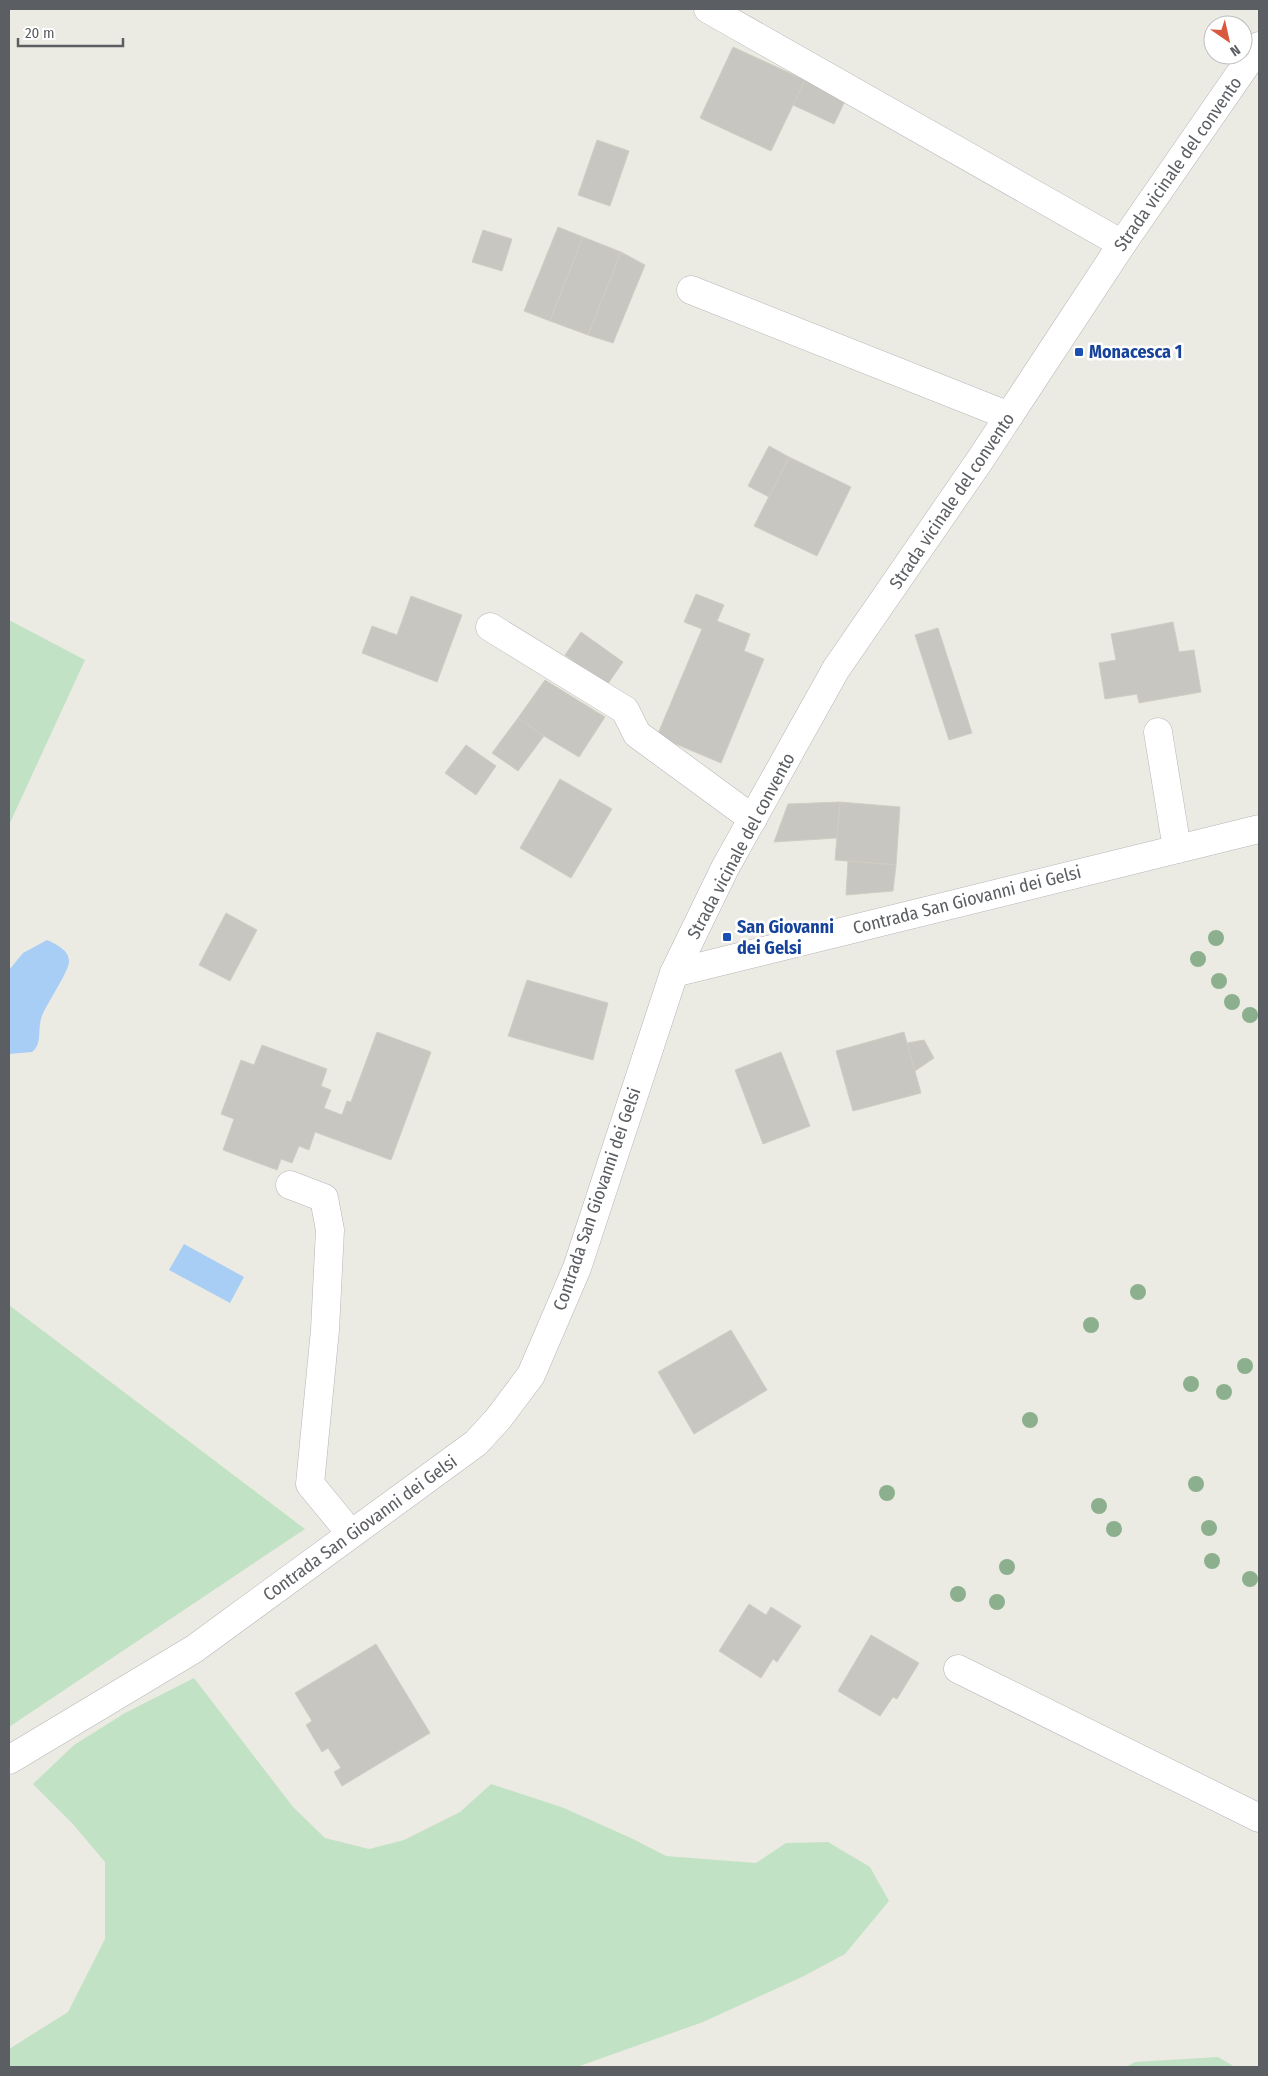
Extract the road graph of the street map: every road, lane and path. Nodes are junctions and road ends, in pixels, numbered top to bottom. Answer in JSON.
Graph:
{"nodes":[{"id":1,"x":708,"y":9,"type":"edge"},
{"id":2,"x":1259,"y":46,"type":"edge"},
{"id":3,"x":1122,"y":244,"type":"junction"},
{"id":4,"x":691,"y":290,"type":"dead end"},
{"id":5,"x":1009,"y":416,"type":"junction"},
{"id":6,"x":490,"y":627,"type":"dead end"},
{"id":7,"x":1158,"y":732,"type":"dead end"},
{"id":8,"x":752,"y":819,"type":"junction"},
{"id":9,"x":1259,"y":829,"type":"edge"},
{"id":10,"x":1177,"y":849,"type":"junction"},
{"id":11,"x":674,"y":973,"type":"junction"},
{"id":12,"x":290,"y":1185,"type":"dead end"},
{"id":13,"x":351,"y":1534,"type":"junction"},
{"id":14,"x":958,"y":1670,"type":"dead end"},
{"id":15,"x":9,"y":1760,"type":"edge"},
{"id":16,"x":1259,"y":1818,"type":"edge"}],
"edges":[{"from":1,"to":3,"type":"street"},
{"from":2,"to":3,"type":"street","name":"Strada vicinale del convento"},
{"from":3,"to":5,"type":"street","name":"Strada vicinale del convento"},
{"from":4,"to":5,"type":"street"},
{"from":5,"to":8,"type":"street","name":"Strada vicinale del convento"},
{"from":6,"to":8,"type":"street"},
{"from":7,"to":10,"type":"street"},
{"from":8,"to":11,"type":"street","name":"Strada vicinale del convento"},
{"from":9,"to":10,"type":"street","name":"Contrada San Giovanni dei Gelsi"},
{"from":10,"to":11,"type":"street","name":"Contrada San Giovanni dei Gelsi"},
{"from":11,"to":13,"type":"street","name":"Contrada San Giovanni dei Gelsi"},
{"from":12,"to":13,"type":"street"},
{"from":13,"to":15,"type":"street","name":"Contrada San Giovanni dei Gelsi"},
{"from":14,"to":16,"type":"street"}]}
